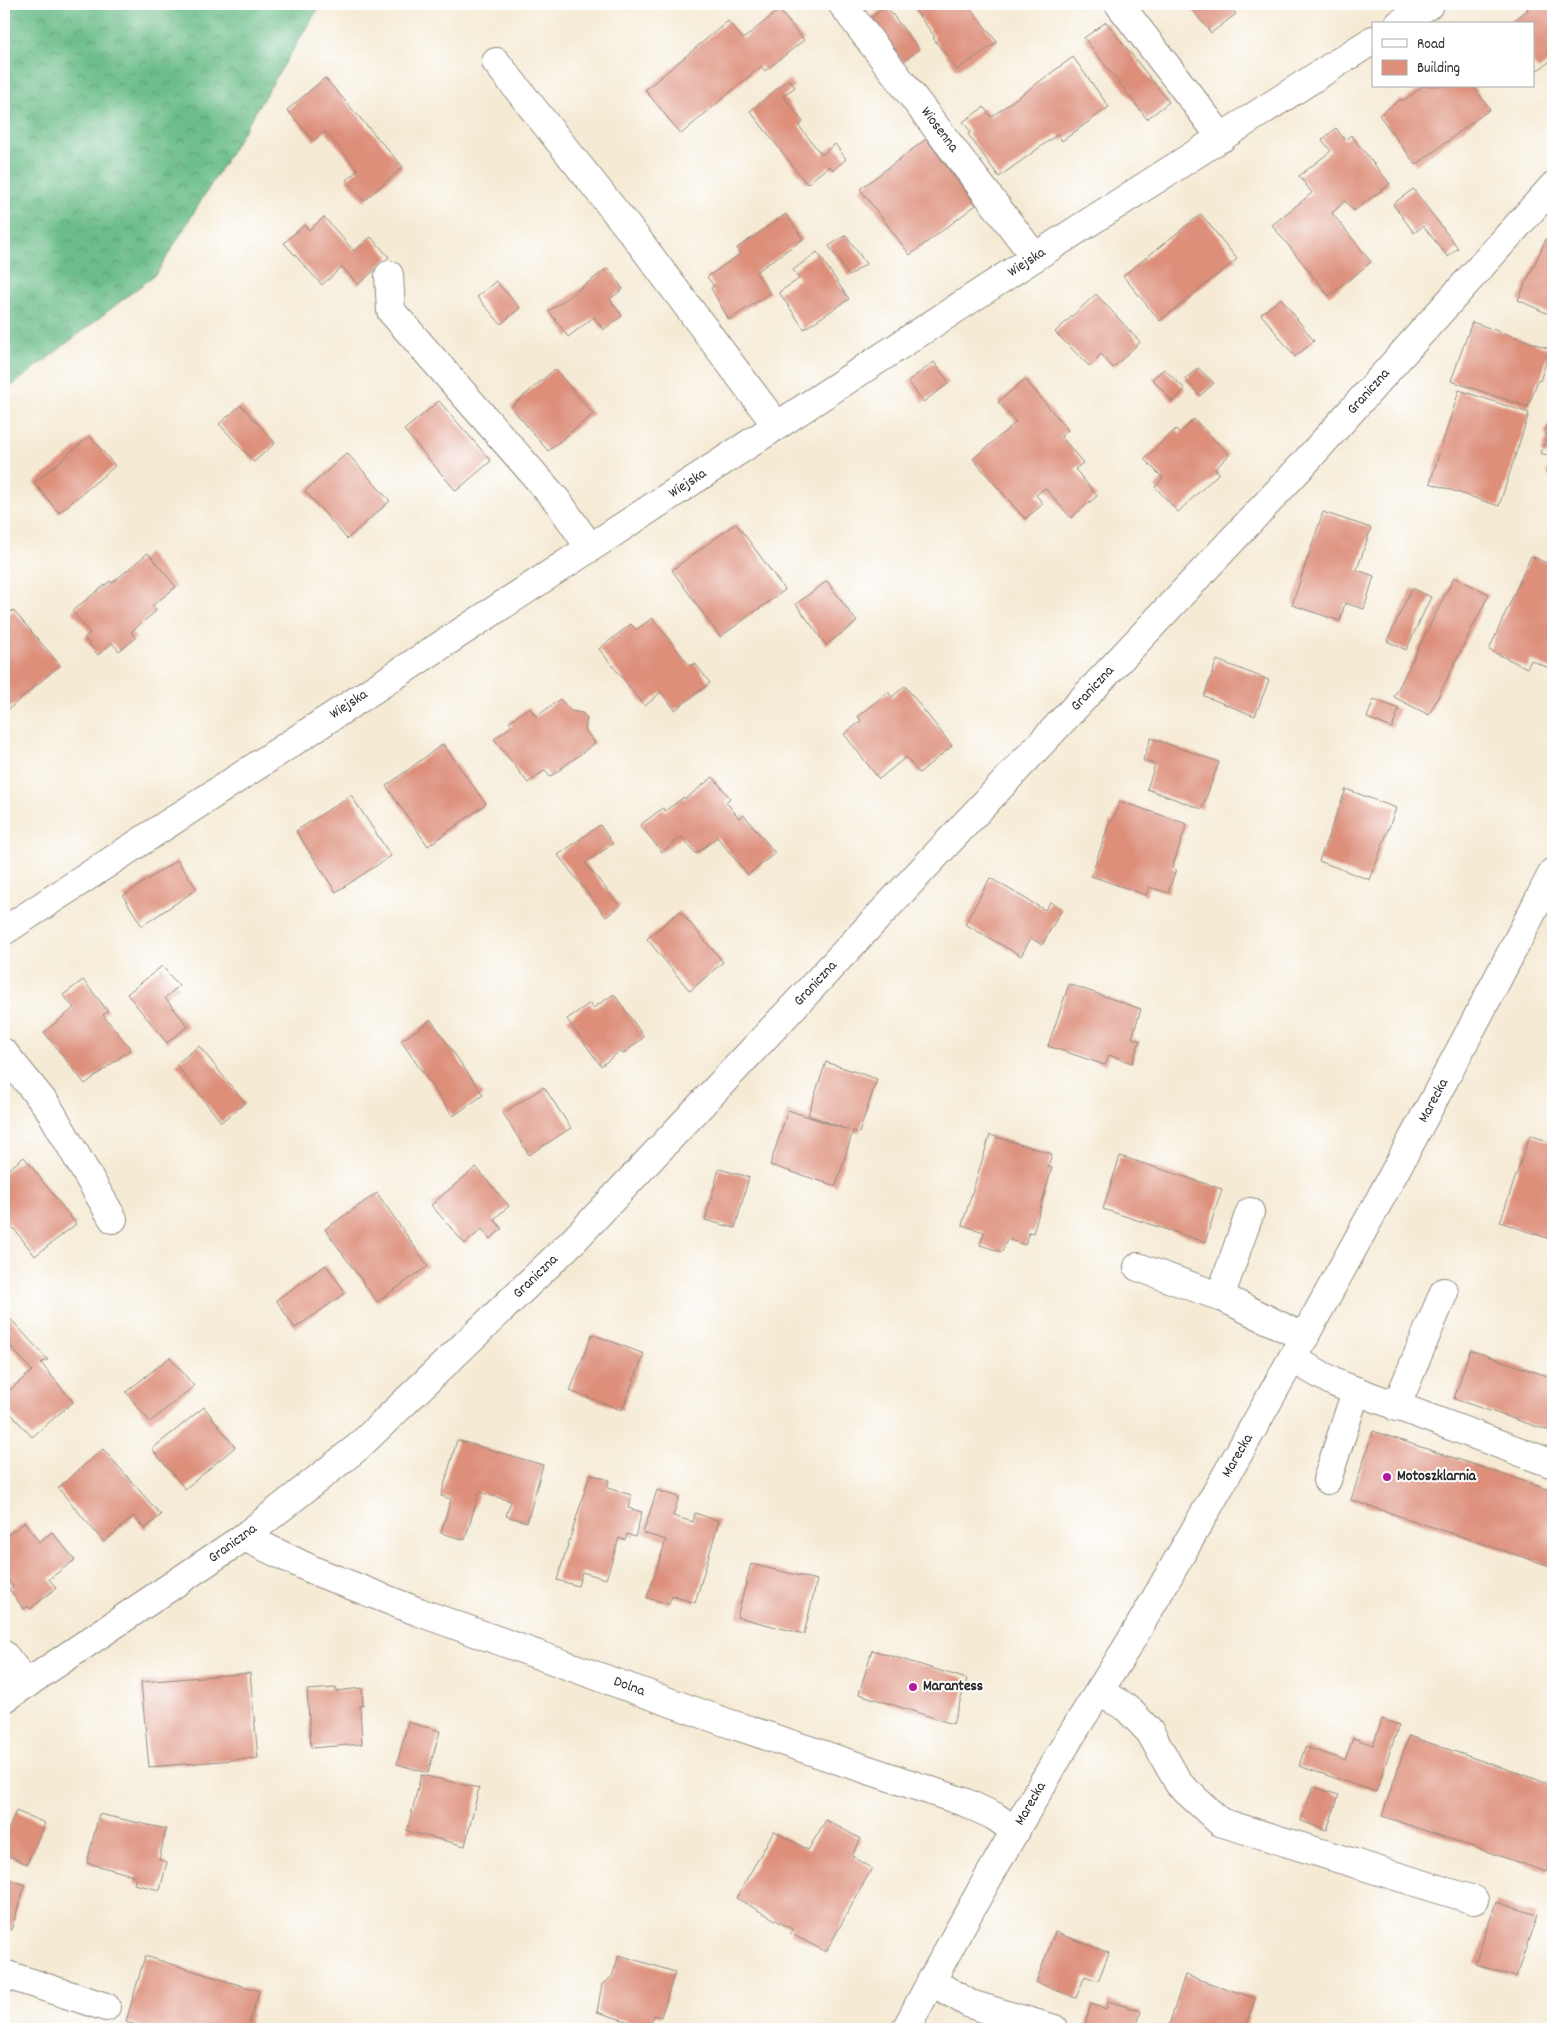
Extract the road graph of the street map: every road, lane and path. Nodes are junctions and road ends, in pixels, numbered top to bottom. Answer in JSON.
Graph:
{"nodes":[{"id":1,"x":842,"y":4,"type":"edge"},
{"id":2,"x":1119,"y":4,"type":"edge"},
{"id":3,"x":1430,"y":4,"type":"edge"},
{"id":4,"x":1402,"y":22,"type":"edge"},
{"id":5,"x":1372,"y":41,"type":"edge"},
{"id":6,"x":496,"y":62,"type":"dead end"},
{"id":7,"x":1222,"y":138,"type":"junction"},
{"id":8,"x":1553,"y":186,"type":"edge"},
{"id":9,"x":1035,"y":257,"type":"junction"},
{"id":10,"x":389,"y":275,"type":"dead end"},
{"id":11,"x":777,"y":426,"type":"junction"},
{"id":12,"x":590,"y":548,"type":"junction"},
{"id":13,"x":1553,"y":872,"type":"edge"},
{"id":14,"x":4,"y":930,"type":"edge"},
{"id":15,"x":4,"y":1053,"type":"edge"},
{"id":16,"x":1250,"y":1212,"type":"dead end"},
{"id":17,"x":114,"y":1219,"type":"dead end"},
{"id":18,"x":1138,"y":1267,"type":"dead end"},
{"id":19,"x":1444,"y":1292,"type":"dead end"},
{"id":20,"x":1220,"y":1296,"type":"junction"},
{"id":21,"x":1299,"y":1348,"type":"junction"},
{"id":22,"x":1356,"y":1391,"type":"junction"},
{"id":23,"x":1396,"y":1407,"type":"junction"},
{"id":24,"x":1553,"y":1464,"type":"edge"},
{"id":25,"x":1327,"y":1480,"type":"dead end"},
{"id":26,"x":244,"y":1537,"type":"junction"},
{"id":27,"x":4,"y":1656,"type":"edge"},
{"id":28,"x":26,"y":1684,"type":"junction"},
{"id":29,"x":1099,"y":1692,"type":"junction"},
{"id":30,"x":4,"y":1699,"type":"edge"},
{"id":31,"x":1016,"y":1831,"type":"junction"},
{"id":32,"x":1474,"y":1900,"type":"dead end"},
{"id":33,"x":4,"y":1974,"type":"edge"},
{"id":34,"x":931,"y":1981,"type":"junction"},
{"id":35,"x":106,"y":2007,"type":"dead end"},
{"id":36,"x":906,"y":2029,"type":"edge"},
{"id":37,"x":1054,"y":2029,"type":"edge"}],
"edges":[{"from":1,"to":9,"type":"street","name":"Wiosenna"},
{"from":2,"to":7,"type":"street"},
{"from":3,"to":4,"type":"street"},
{"from":5,"to":7,"type":"street","name":"Wiejska"},
{"from":6,"to":11,"type":"street"},
{"from":7,"to":9,"type":"street","name":"Wiejska"},
{"from":8,"to":26,"type":"street","name":"Graniczna"},
{"from":9,"to":11,"type":"street","name":"Wiejska"},
{"from":10,"to":12,"type":"street"},
{"from":11,"to":12,"type":"street","name":"Wiejska"},
{"from":12,"to":14,"type":"street","name":"Wiejska"},
{"from":13,"to":21,"type":"street","name":"Marecka"},
{"from":15,"to":17,"type":"street"},
{"from":16,"to":20,"type":"street"},
{"from":18,"to":20,"type":"street"},
{"from":19,"to":23,"type":"street"},
{"from":20,"to":21,"type":"street"},
{"from":21,"to":22,"type":"street"},
{"from":21,"to":29,"type":"street","name":"Marecka"},
{"from":22,"to":23,"type":"street"},
{"from":22,"to":25,"type":"street"},
{"from":23,"to":24,"type":"street"},
{"from":26,"to":28,"type":"street","name":"Graniczna"},
{"from":26,"to":31,"type":"street","name":"Dolna"},
{"from":27,"to":28,"type":"street"},
{"from":28,"to":30,"type":"street","name":"Graniczna"},
{"from":29,"to":31,"type":"street","name":"Marecka"},
{"from":29,"to":32,"type":"street"},
{"from":31,"to":34,"type":"street","name":"Marecka"},
{"from":33,"to":35,"type":"street"},
{"from":34,"to":36,"type":"street","name":"Marecka"},
{"from":34,"to":37,"type":"street"}]}
